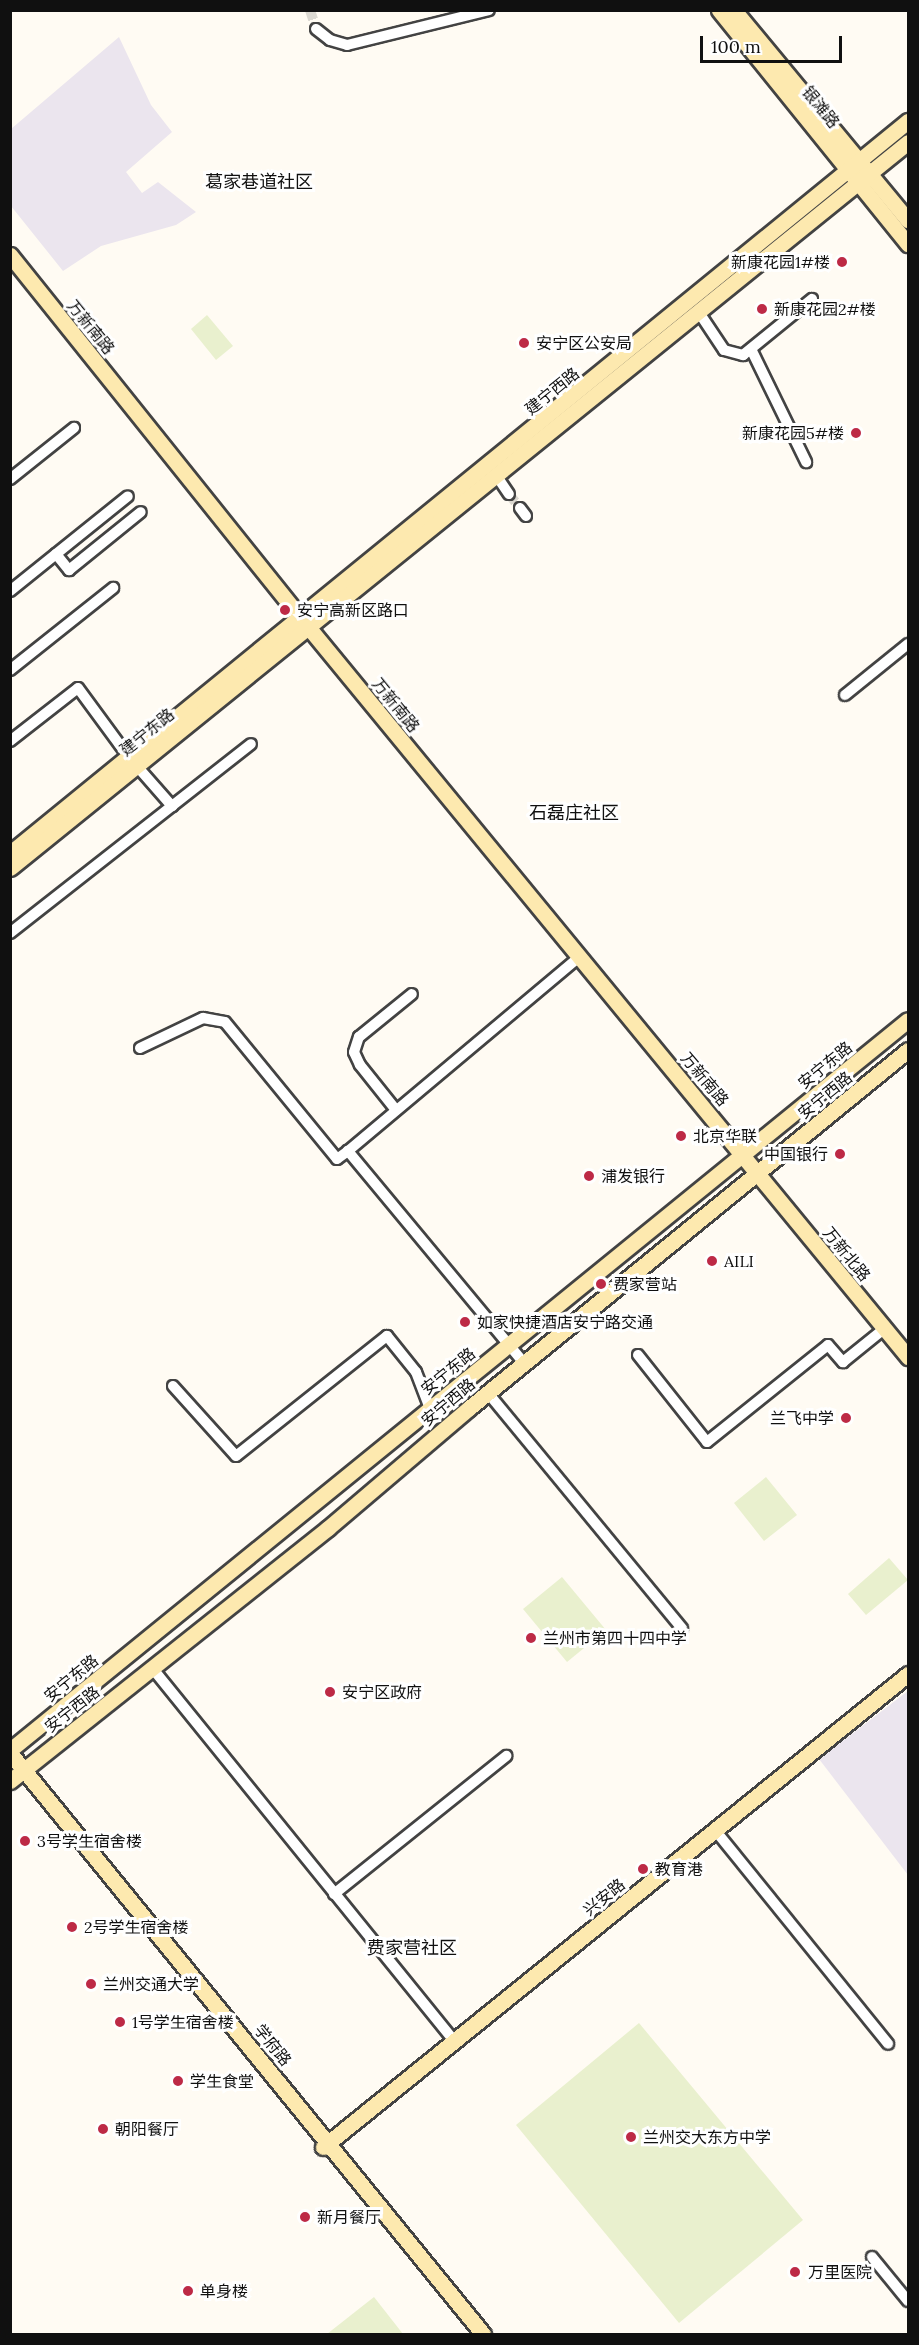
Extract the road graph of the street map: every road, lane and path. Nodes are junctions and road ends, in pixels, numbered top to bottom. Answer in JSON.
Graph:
{"nodes":[{"id":1,"x":489,"y":10,"type":"edge"},
{"id":2,"x":719,"y":10,"type":"edge"},
{"id":3,"x":734,"y":10,"type":"edge"},
{"id":4,"x":316,"y":28,"type":"tunnel mouth"},
{"id":5,"x":909,"y":121,"type":"edge"},
{"id":6,"x":909,"y":142,"type":"edge"},
{"id":7,"x":860,"y":171,"type":"junction"},
{"id":8,"x":909,"y":220,"type":"edge"},
{"id":9,"x":909,"y":244,"type":"edge"},
{"id":10,"x":10,"y":255,"type":"edge"},
{"id":11,"x":812,"y":299,"type":"dead end"},
{"id":12,"x":698,"y":311,"type":"junction"},
{"id":13,"x":751,"y":349,"type":"junction"},
{"id":14,"x":74,"y":428,"type":"dead end"},
{"id":15,"x":806,"y":462,"type":"dead end"},
{"id":16,"x":496,"y":476,"type":"junction"},
{"id":17,"x":10,"y":479,"type":"edge"},
{"id":18,"x":509,"y":494,"type":"tunnel mouth"},
{"id":19,"x":128,"y":496,"type":"dead end"},
{"id":20,"x":141,"y":512,"type":"dead end"},
{"id":21,"x":56,"y":554,"type":"junction"},
{"id":22,"x":112,"y":588,"type":"dead end"},
{"id":23,"x":10,"y":591,"type":"edge"},
{"id":24,"x":304,"y":621,"type":"junction"},
{"id":25,"x":909,"y":644,"type":"edge"},
{"id":26,"x":10,"y":670,"type":"edge"},
{"id":27,"x":845,"y":695,"type":"dead end"},
{"id":28,"x":10,"y":741,"type":"edge"},
{"id":29,"x":251,"y":744,"type":"dead end"},
{"id":30,"x":131,"y":760,"type":"junction"},
{"id":31,"x":172,"y":806,"type":"junction"},
{"id":32,"x":10,"y":853,"type":"edge"},
{"id":33,"x":10,"y":868,"type":"edge"},
{"id":34,"x":10,"y":933,"type":"edge"},
{"id":35,"x":580,"y":956,"type":"junction"},
{"id":36,"x":412,"y":994,"type":"dead end"},
{"id":37,"x":909,"y":1020,"type":"edge"},
{"id":38,"x":140,"y":1048,"type":"dead end"},
{"id":39,"x":909,"y":1050,"type":"edge"},
{"id":40,"x":396,"y":1110,"type":"junction"},
{"id":41,"x":348,"y":1151,"type":"junction"},
{"id":42,"x":744,"y":1154,"type":"junction"},
{"id":43,"x":759,"y":1172,"type":"junction"},
{"id":44,"x":885,"y":1328,"type":"junction"},
{"id":45,"x":509,"y":1345,"type":"junction"},
{"id":46,"x":638,"y":1355,"type":"dead end"},
{"id":47,"x":909,"y":1357,"type":"edge"},
{"id":48,"x":524,"y":1363,"type":"junction"},
{"id":49,"x":173,"y":1386,"type":"dead end"},
{"id":50,"x":488,"y":1393,"type":"junction"},
{"id":51,"x":430,"y":1409,"type":"junction"},
{"id":52,"x":682,"y":1628,"type":"dead end"},
{"id":53,"x":153,"y":1669,"type":"junction"},
{"id":54,"x":909,"y":1674,"type":"edge"},
{"id":55,"x":10,"y":1752,"type":"edge"},
{"id":56,"x":506,"y":1756,"type":"dead end"},
{"id":57,"x":14,"y":1777,"type":"edge"},
{"id":58,"x":715,"y":1830,"type":"junction"},
{"id":59,"x":334,"y":1894,"type":"junction"},
{"id":60,"x":454,"y":2041,"type":"junction"},
{"id":61,"x":888,"y":2044,"type":"dead end"},
{"id":62,"x":326,"y":2145,"type":"junction"},
{"id":63,"x":872,"y":2257,"type":"dead end"},
{"id":64,"x":909,"y":2301,"type":"edge"},
{"id":65,"x":472,"y":2334,"type":"edge"},
{"id":66,"x":483,"y":2334,"type":"edge"}],
"edges":[{"from":1,"to":4,"type":"street"},
{"from":2,"to":7,"type":"main road","name":"银滩路"},
{"from":3,"to":7,"type":"main road","name":"银滩路"},
{"from":5,"to":7,"type":"main road","name":"建宁西路"},
{"from":6,"to":7,"type":"main road","name":"建宁西路"},
{"from":7,"to":8,"type":"main road"},
{"from":7,"to":9,"type":"main road"},
{"from":7,"to":12,"type":"main road","name":"建宁西路"},
{"from":7,"to":24,"type":"main road","name":"建宁西路"},
{"from":10,"to":24,"type":"main road","name":"万新南路"},
{"from":11,"to":13,"type":"street"},
{"from":12,"to":13,"type":"street"},
{"from":12,"to":16,"type":"main road","name":"建宁西路"},
{"from":13,"to":15,"type":"street"},
{"from":14,"to":17,"type":"street"},
{"from":16,"to":18,"type":"street"},
{"from":16,"to":24,"type":"main road","name":"建宁西路"},
{"from":19,"to":21,"type":"street"},
{"from":20,"to":21,"type":"street"},
{"from":21,"to":23,"type":"street"},
{"from":22,"to":26,"type":"street"},
{"from":24,"to":30,"type":"main road","name":"建宁东路"},
{"from":24,"to":35,"type":"main road","name":"万新南路"},
{"from":25,"to":27,"type":"street"},
{"from":28,"to":30,"type":"street"},
{"from":29,"to":31,"type":"street"},
{"from":30,"to":31,"type":"street"},
{"from":30,"to":32,"type":"main road","name":"建宁东路"},
{"from":30,"to":33,"type":"main road","name":"建宁东路"},
{"from":31,"to":34,"type":"street"},
{"from":35,"to":40,"type":"street"},
{"from":35,"to":42,"type":"main road","name":"万新南路"},
{"from":36,"to":40,"type":"street"},
{"from":37,"to":42,"type":"main road","name":"安宁东路"},
{"from":38,"to":41,"type":"street"},
{"from":39,"to":43,"type":"main road","name":"安宁西路"},
{"from":40,"to":41,"type":"street"},
{"from":41,"to":45,"type":"street"},
{"from":42,"to":43,"type":"main road","name":"万新南路"},
{"from":42,"to":45,"type":"main road","name":"安宁东路"},
{"from":43,"to":44,"type":"main road","name":"万新北路"},
{"from":43,"to":48,"type":"main road","name":"安宁西路"},
{"from":44,"to":46,"type":"street"},
{"from":44,"to":47,"type":"main road","name":"万新北路"},
{"from":45,"to":48,"type":"street"},
{"from":45,"to":51,"type":"main road","name":"安宁东路"},
{"from":48,"to":50,"type":"main road","name":"安宁西路"},
{"from":49,"to":51,"type":"street"},
{"from":50,"to":52,"type":"street"},
{"from":50,"to":53,"type":"main road","name":"安宁西路"},
{"from":51,"to":55,"type":"main road","name":"安宁东路"},
{"from":53,"to":57,"type":"main road","name":"安宁西路"},
{"from":53,"to":59,"type":"street"},
{"from":54,"to":58,"type":"main road","name":"兴安路"},
{"from":55,"to":57,"type":"main road","name":"学府路"},
{"from":56,"to":59,"type":"street"},
{"from":57,"to":62,"type":"main road","name":"学府路"},
{"from":58,"to":60,"type":"main road","name":"兴安路"},
{"from":58,"to":61,"type":"street"},
{"from":59,"to":60,"type":"street"},
{"from":60,"to":62,"type":"main road","name":"兴安路"},
{"from":62,"to":65,"type":"main road","name":"学府路"},
{"from":62,"to":66,"type":"main road","name":"学府路"},
{"from":63,"to":64,"type":"street"}]}
